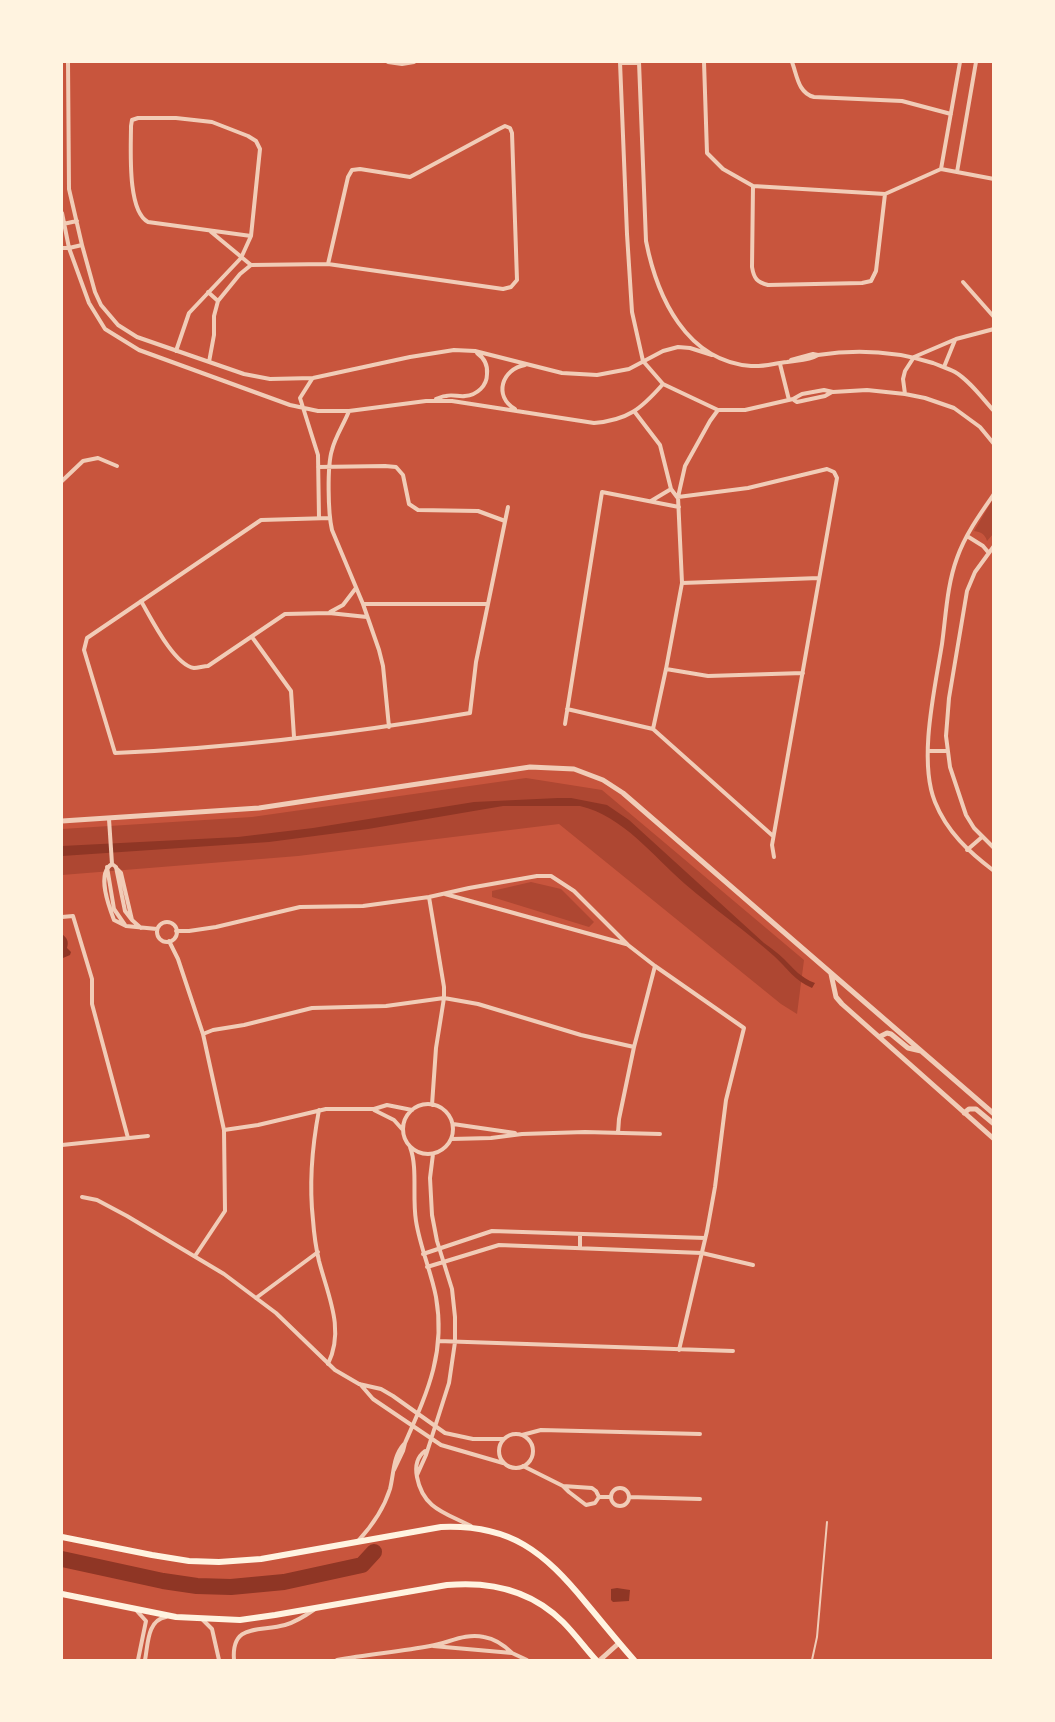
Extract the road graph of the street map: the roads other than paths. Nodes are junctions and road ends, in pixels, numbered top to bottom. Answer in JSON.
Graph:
{"nodes":[{"id":1,"x":68,"y":62,"type":"edge"},
{"id":2,"x":388,"y":62,"type":"edge"},
{"id":3,"x":414,"y":62,"type":"edge"},
{"id":4,"x":620,"y":62,"type":"edge"},
{"id":5,"x":639,"y":62,"type":"edge"},
{"id":6,"x":704,"y":62,"type":"edge"},
{"id":7,"x":792,"y":62,"type":"edge"},
{"id":8,"x":960,"y":62,"type":"edge"},
{"id":9,"x":976,"y":62,"type":"edge"},
{"id":10,"x":951,"y":114,"type":"junction"},
{"id":11,"x":941,"y":170,"type":"junction"},
{"id":12,"x":957,"y":172,"type":"junction"},
{"id":13,"x":993,"y":179,"type":"edge"},
{"id":14,"x":753,"y":186,"type":"junction"},
{"id":15,"x":885,"y":194,"type":"junction"},
{"id":16,"x":62,"y":213,"type":"edge"},
{"id":17,"x":76,"y":222,"type":"junction"},
{"id":18,"x":63,"y":224,"type":"edge"},
{"id":19,"x":210,"y":231,"type":"junction"},
{"id":20,"x":251,"y":236,"type":"junction"},
{"id":21,"x":82,"y":245,"type":"junction"},
{"id":22,"x":62,"y":248,"type":"edge"},
{"id":23,"x":69,"y":248,"type":"junction"},
{"id":24,"x":241,"y":258,"type":"junction"},
{"id":25,"x":328,"y":264,"type":"junction"},
{"id":26,"x":251,"y":265,"type":"junction"},
{"id":27,"x":963,"y":282,"type":"dead end"},
{"id":28,"x":208,"y":292,"type":"junction"},
{"id":29,"x":218,"y":301,"type":"junction"},
{"id":30,"x":993,"y":317,"type":"edge"},
{"id":31,"x":993,"y":329,"type":"edge"},
{"id":32,"x":956,"y":339,"type":"junction"},
{"id":33,"x":176,"y":351,"type":"junction"},
{"id":34,"x":475,"y":351,"type":"junction"},
{"id":35,"x":712,"y":355,"type":"junction"},
{"id":36,"x":914,"y":357,"type":"junction"},
{"id":37,"x":644,"y":361,"type":"junction"},
{"id":38,"x":209,"y":362,"type":"junction"},
{"id":39,"x":780,"y":363,"type":"junction"},
{"id":40,"x":532,"y":366,"type":"junction"},
{"id":41,"x":944,"y":367,"type":"junction"},
{"id":42,"x":313,"y":378,"type":"junction"},
{"id":43,"x":663,"y":384,"type":"junction"},
{"id":44,"x":905,"y":394,"type":"junction"},
{"id":45,"x":791,"y":400,"type":"junction"},
{"id":46,"x":433,"y":401,"type":"junction"},
{"id":47,"x":302,"y":407,"type":"junction"},
{"id":48,"x":519,"y":410,"type":"junction"},
{"id":49,"x":718,"y":410,"type":"junction"},
{"id":50,"x":349,"y":411,"type":"junction"},
{"id":51,"x":634,"y":411,"type":"junction"},
{"id":52,"x":993,"y":411,"type":"edge"},
{"id":53,"x":993,"y":444,"type":"edge"},
{"id":54,"x":117,"y":466,"type":"dead end"},
{"id":55,"x":330,"y":466,"type":"junction"},
{"id":56,"x":318,"y":467,"type":"junction"},
{"id":57,"x":62,"y":481,"type":"edge"},
{"id":58,"x":671,"y":489,"type":"junction"},
{"id":59,"x":993,"y":494,"type":"edge"},
{"id":60,"x":678,"y":497,"type":"junction"},
{"id":61,"x":651,"y":501,"type":"junction"},
{"id":62,"x":508,"y":507,"type":"dead end"},
{"id":63,"x":679,"y":507,"type":"junction"},
{"id":64,"x":319,"y":518,"type":"junction"},
{"id":65,"x":330,"y":519,"type":"junction"},
{"id":66,"x":505,"y":521,"type":"junction"},
{"id":67,"x":968,"y":536,"type":"junction"},
{"id":68,"x":993,"y":546,"type":"edge"},
{"id":69,"x":988,"y":552,"type":"junction"},
{"id":70,"x":819,"y":578,"type":"junction"},
{"id":71,"x":682,"y":582,"type":"junction"},
{"id":72,"x":356,"y":588,"type":"junction"},
{"id":73,"x":141,"y":601,"type":"junction"},
{"id":74,"x":363,"y":604,"type":"junction"},
{"id":75,"x":488,"y":604,"type":"junction"},
{"id":76,"x":329,"y":613,"type":"junction"},
{"id":77,"x":367,"y":617,"type":"junction"},
{"id":78,"x":252,"y":637,"type":"junction"},
{"id":79,"x":666,"y":669,"type":"junction"},
{"id":80,"x":803,"y":673,"type":"junction"},
{"id":81,"x":567,"y":709,"type":"junction"},
{"id":82,"x":564,"y":724,"type":"dead end"},
{"id":83,"x":390,"y":727,"type":"junction"},
{"id":84,"x":653,"y":729,"type":"junction"},
{"id":85,"x":294,"y":737,"type":"junction"},
{"id":86,"x":928,"y":751,"type":"junction"},
{"id":87,"x":947,"y":751,"type":"junction"},
{"id":88,"x":109,"y":819,"type":"junction"},
{"id":89,"x":62,"y":821,"type":"edge"},
{"id":90,"x":774,"y":836,"type":"junction"},
{"id":91,"x":982,"y":837,"type":"junction"},
{"id":92,"x":993,"y":848,"type":"edge"},
{"id":93,"x":968,"y":850,"type":"junction"},
{"id":94,"x":774,"y":857,"type":"dead end"},
{"id":95,"x":112,"y":865,"type":"junction"},
{"id":96,"x":993,"y":872,"type":"edge"},
{"id":97,"x":444,"y":893,"type":"junction"},
{"id":98,"x":429,"y":897,"type":"junction"},
{"id":99,"x":62,"y":917,"type":"edge"},
{"id":100,"x":142,"y":928,"type":"junction"},
{"id":101,"x":157,"y":929,"type":"junction"},
{"id":102,"x":176,"y":931,"type":"junction"},
{"id":103,"x":169,"y":941,"type":"junction"},
{"id":104,"x":628,"y":945,"type":"junction"},
{"id":105,"x":655,"y":966,"type":"junction"},
{"id":106,"x":831,"y":974,"type":"junction"},
{"id":107,"x":444,"y":998,"type":"junction"},
{"id":108,"x":204,"y":1034,"type":"junction"},
{"id":109,"x":879,"y":1037,"type":"junction"},
{"id":110,"x":634,"y":1047,"type":"junction"},
{"id":111,"x":922,"y":1052,"type":"junction"},
{"id":112,"x":432,"y":1105,"type":"junction"},
{"id":113,"x":374,"y":1109,"type":"junction"},
{"id":114,"x":319,"y":1110,"type":"junction"},
{"id":115,"x":412,"y":1110,"type":"junction"},
{"id":116,"x":964,"y":1113,"type":"junction"},
{"id":117,"x":993,"y":1114,"type":"edge"},
{"id":118,"x":453,"y":1124,"type":"junction"},
{"id":119,"x":993,"y":1124,"type":"edge"},
{"id":120,"x":224,"y":1130,"type":"junction"},
{"id":121,"x":403,"y":1130,"type":"junction"},
{"id":122,"x":618,"y":1132,"type":"junction"},
{"id":123,"x":522,"y":1134,"type":"junction"},
{"id":124,"x":660,"y":1134,"type":"dead end"},
{"id":125,"x":148,"y":1136,"type":"dead end"},
{"id":126,"x":128,"y":1138,"type":"junction"},
{"id":127,"x":451,"y":1139,"type":"junction"},
{"id":128,"x":993,"y":1139,"type":"edge"},
{"id":129,"x":62,"y":1144,"type":"edge"},
{"id":130,"x":410,"y":1147,"type":"junction"},
{"id":131,"x":433,"y":1154,"type":"junction"},
{"id":132,"x":82,"y":1197,"type":"dead end"},
{"id":133,"x":580,"y":1234,"type":"junction"},
{"id":134,"x":705,"y":1238,"type":"junction"},
{"id":135,"x":580,"y":1248,"type":"junction"},
{"id":136,"x":440,"y":1249,"type":"junction"},
{"id":137,"x":318,"y":1252,"type":"junction"},
{"id":138,"x":702,"y":1253,"type":"junction"},
{"id":139,"x":423,"y":1254,"type":"junction"},
{"id":140,"x":195,"y":1256,"type":"junction"},
{"id":141,"x":443,"y":1261,"type":"junction"},
{"id":142,"x":753,"y":1265,"type":"dead end"},
{"id":143,"x":428,"y":1267,"type":"junction"},
{"id":144,"x":256,"y":1298,"type":"junction"},
{"id":145,"x":438,"y":1341,"type":"junction"},
{"id":146,"x":455,"y":1342,"type":"junction"},
{"id":147,"x":679,"y":1350,"type":"junction"},
{"id":148,"x":733,"y":1351,"type":"dead end"},
{"id":149,"x":328,"y":1364,"type":"junction"},
{"id":150,"x":359,"y":1384,"type":"junction"},
{"id":151,"x":418,"y":1414,"type":"junction"},
{"id":152,"x":413,"y":1425,"type":"junction"},
{"id":153,"x":435,"y":1427,"type":"junction"},
{"id":154,"x":700,"y":1434,"type":"dead end"},
{"id":155,"x":522,"y":1435,"type":"junction"},
{"id":156,"x":430,"y":1438,"type":"junction"},
{"id":157,"x":504,"y":1439,"type":"junction"},
{"id":158,"x":503,"y":1463,"type":"junction"},
{"id":159,"x":524,"y":1466,"type":"junction"},
{"id":160,"x":562,"y":1486,"type":"junction"},
{"id":161,"x":599,"y":1497,"type":"junction"},
{"id":162,"x":611,"y":1497,"type":"junction"},
{"id":163,"x":629,"y":1497,"type":"junction"},
{"id":164,"x":700,"y":1499,"type":"dead end"},
{"id":165,"x":827,"y":1522,"type":"dead end"},
{"id":166,"x":476,"y":1528,"type":"junction"},
{"id":167,"x":62,"y":1537,"type":"edge"},
{"id":168,"x":358,"y":1542,"type":"junction"},
{"id":169,"x":62,"y":1594,"type":"edge"},
{"id":170,"x":134,"y":1608,"type":"junction"},
{"id":171,"x":317,"y":1608,"type":"junction"},
{"id":172,"x":171,"y":1616,"type":"junction"},
{"id":173,"x":201,"y":1619,"type":"junction"},
{"id":174,"x":620,"y":1643,"type":"junction"},
{"id":175,"x":433,"y":1646,"type":"junction"},
{"id":176,"x":512,"y":1653,"type":"junction"},
{"id":177,"x":357,"y":1658,"type":"edge"},
{"id":178,"x":138,"y":1660,"type":"edge"},
{"id":179,"x":145,"y":1660,"type":"edge"},
{"id":180,"x":219,"y":1660,"type":"edge"},
{"id":181,"x":234,"y":1660,"type":"edge"},
{"id":182,"x":337,"y":1660,"type":"edge"},
{"id":183,"x":527,"y":1660,"type":"edge"},
{"id":184,"x":598,"y":1660,"type":"edge"},
{"id":185,"x":634,"y":1660,"type":"edge"},
{"id":186,"x":812,"y":1660,"type":"edge"}],
"edges":[{"from":1,"to":17,"type":"street"},
{"from":2,"to":3,"type":"street"},
{"from":4,"to":5,"type":"street"},
{"from":4,"to":37,"type":"street"},
{"from":5,"to":35,"type":"street"},
{"from":6,"to":14,"type":"street"},
{"from":7,"to":10,"type":"street"},
{"from":8,"to":10,"type":"street"},
{"from":9,"to":12,"type":"street"},
{"from":10,"to":11,"type":"street"},
{"from":11,"to":12,"type":"street"},
{"from":11,"to":15,"type":"street"},
{"from":12,"to":13,"type":"street"},
{"from":14,"to":15,"type":"street"},
{"from":14,"to":15,"type":"street"},
{"from":16,"to":18,"type":"street"},
{"from":17,"to":18,"type":"street"},
{"from":17,"to":21,"type":"street"},
{"from":18,"to":23,"type":"street"},
{"from":19,"to":20,"type":"street"},
{"from":19,"to":20,"type":"street"},
{"from":19,"to":24,"type":"street"},
{"from":20,"to":24,"type":"street"},
{"from":21,"to":23,"type":"street"},
{"from":21,"to":33,"type":"street"},
{"from":22,"to":23,"type":"street"},
{"from":23,"to":47,"type":"street"},
{"from":24,"to":26,"type":"street"},
{"from":24,"to":28,"type":"street"},
{"from":25,"to":25,"type":"street"},
{"from":25,"to":26,"type":"street"},
{"from":26,"to":29,"type":"street"},
{"from":27,"to":30,"type":"street"},
{"from":28,"to":29,"type":"street"},
{"from":28,"to":33,"type":"street"},
{"from":29,"to":38,"type":"street"},
{"from":31,"to":32,"type":"street"},
{"from":32,"to":36,"type":"street"},
{"from":32,"to":41,"type":"street"},
{"from":33,"to":38,"type":"street"},
{"from":34,"to":40,"type":"street"},
{"from":34,"to":42,"type":"street"},
{"from":34,"to":46,"type":"street"},
{"from":35,"to":37,"type":"street"},
{"from":35,"to":39,"type":"street"},
{"from":36,"to":39,"type":"street"},
{"from":36,"to":41,"type":"street"},
{"from":36,"to":44,"type":"street"},
{"from":37,"to":40,"type":"street"},
{"from":37,"to":43,"type":"street"},
{"from":38,"to":42,"type":"street"},
{"from":39,"to":45,"type":"street"},
{"from":40,"to":48,"type":"street"},
{"from":41,"to":52,"type":"street"},
{"from":42,"to":47,"type":"street"},
{"from":43,"to":49,"type":"street"},
{"from":43,"to":51,"type":"street"},
{"from":44,"to":45,"type":"street"},
{"from":44,"to":53,"type":"street"},
{"from":45,"to":49,"type":"street"},
{"from":46,"to":48,"type":"street"},
{"from":46,"to":50,"type":"street"},
{"from":47,"to":50,"type":"street"},
{"from":47,"to":56,"type":"street"},
{"from":48,"to":51,"type":"street"},
{"from":49,"to":60,"type":"street"},
{"from":50,"to":55,"type":"street"},
{"from":51,"to":58,"type":"street"},
{"from":54,"to":57,"type":"street"},
{"from":55,"to":56,"type":"street"},
{"from":55,"to":65,"type":"street"},
{"from":55,"to":66,"type":"street"},
{"from":56,"to":64,"type":"street"},
{"from":58,"to":60,"type":"street"},
{"from":58,"to":61,"type":"street"},
{"from":59,"to":67,"type":"street"},
{"from":60,"to":63,"type":"street"},
{"from":60,"to":70,"type":"street"},
{"from":61,"to":63,"type":"street"},
{"from":61,"to":81,"type":"street"},
{"from":62,"to":66,"type":"street"},
{"from":63,"to":71,"type":"street"},
{"from":64,"to":65,"type":"street"},
{"from":64,"to":73,"type":"street"},
{"from":65,"to":72,"type":"street"},
{"from":66,"to":75,"type":"street"},
{"from":67,"to":69,"type":"street"},
{"from":67,"to":86,"type":"street"},
{"from":68,"to":69,"type":"street"},
{"from":69,"to":87,"type":"street"},
{"from":70,"to":71,"type":"street"},
{"from":70,"to":80,"type":"street"},
{"from":71,"to":79,"type":"street"},
{"from":72,"to":74,"type":"street"},
{"from":72,"to":76,"type":"street"},
{"from":73,"to":78,"type":"street"},
{"from":73,"to":85,"type":"street"},
{"from":74,"to":75,"type":"street"},
{"from":74,"to":77,"type":"street"},
{"from":75,"to":83,"type":"street"},
{"from":76,"to":77,"type":"street"},
{"from":76,"to":78,"type":"street"},
{"from":77,"to":83,"type":"street"},
{"from":78,"to":85,"type":"street"},
{"from":79,"to":80,"type":"street"},
{"from":79,"to":84,"type":"street"},
{"from":80,"to":90,"type":"street"},
{"from":81,"to":82,"type":"street"},
{"from":81,"to":84,"type":"street"},
{"from":83,"to":85,"type":"street"},
{"from":84,"to":90,"type":"street"},
{"from":86,"to":87,"type":"street"},
{"from":86,"to":93,"type":"street"},
{"from":87,"to":91,"type":"street"},
{"from":88,"to":89,"type":"street"},
{"from":88,"to":95,"type":"street"},
{"from":88,"to":106,"type":"street"},
{"from":90,"to":94,"type":"street"},
{"from":91,"to":92,"type":"street"},
{"from":91,"to":93,"type":"street"},
{"from":93,"to":96,"type":"street"},
{"from":95,"to":100,"type":"street"},
{"from":95,"to":100,"type":"street"},
{"from":97,"to":98,"type":"street"},
{"from":97,"to":104,"type":"street"},
{"from":97,"to":104,"type":"street"},
{"from":98,"to":102,"type":"street"},
{"from":98,"to":107,"type":"street"},
{"from":99,"to":126,"type":"street"},
{"from":100,"to":101,"type":"street"},
{"from":101,"to":102,"type":"street"},
{"from":101,"to":103,"type":"street"},
{"from":102,"to":103,"type":"street"},
{"from":103,"to":108,"type":"street"},
{"from":104,"to":105,"type":"street"},
{"from":105,"to":110,"type":"street"},
{"from":105,"to":134,"type":"street"},
{"from":106,"to":109,"type":"street"},
{"from":106,"to":111,"type":"street"},
{"from":107,"to":108,"type":"street"},
{"from":107,"to":110,"type":"street"},
{"from":107,"to":112,"type":"street"},
{"from":108,"to":120,"type":"street"},
{"from":109,"to":111,"type":"street"},
{"from":109,"to":116,"type":"street"},
{"from":110,"to":122,"type":"street"},
{"from":111,"to":117,"type":"street"},
{"from":112,"to":115,"type":"street"},
{"from":112,"to":118,"type":"street"},
{"from":113,"to":114,"type":"street"},
{"from":113,"to":115,"type":"street"},
{"from":113,"to":121,"type":"street"},
{"from":114,"to":120,"type":"street"},
{"from":114,"to":137,"type":"street"},
{"from":115,"to":121,"type":"street"},
{"from":116,"to":119,"type":"street"},
{"from":116,"to":128,"type":"street"},
{"from":118,"to":123,"type":"street"},
{"from":118,"to":127,"type":"street"},
{"from":120,"to":140,"type":"street"},
{"from":121,"to":130,"type":"street"},
{"from":122,"to":123,"type":"street"},
{"from":122,"to":124,"type":"street"},
{"from":123,"to":127,"type":"street"},
{"from":125,"to":126,"type":"street"},
{"from":126,"to":129,"type":"street"},
{"from":127,"to":131,"type":"street"},
{"from":130,"to":131,"type":"street"},
{"from":130,"to":139,"type":"street"},
{"from":131,"to":136,"type":"street"},
{"from":132,"to":140,"type":"street"},
{"from":133,"to":134,"type":"street"},
{"from":133,"to":135,"type":"street"},
{"from":133,"to":136,"type":"street"},
{"from":134,"to":138,"type":"street"},
{"from":135,"to":138,"type":"street"},
{"from":135,"to":141,"type":"street"},
{"from":136,"to":139,"type":"street"},
{"from":136,"to":141,"type":"street"},
{"from":137,"to":144,"type":"street"},
{"from":137,"to":149,"type":"street"},
{"from":138,"to":142,"type":"street"},
{"from":138,"to":147,"type":"street"},
{"from":139,"to":143,"type":"street"},
{"from":140,"to":144,"type":"street"},
{"from":141,"to":143,"type":"street"},
{"from":141,"to":146,"type":"street"},
{"from":143,"to":145,"type":"street"},
{"from":144,"to":149,"type":"street"},
{"from":145,"to":146,"type":"street"},
{"from":145,"to":151,"type":"street"},
{"from":146,"to":147,"type":"street"},
{"from":146,"to":153,"type":"street"},
{"from":147,"to":148,"type":"street"},
{"from":149,"to":150,"type":"street"},
{"from":150,"to":151,"type":"street"},
{"from":150,"to":152,"type":"street"},
{"from":151,"to":152,"type":"street"},
{"from":151,"to":153,"type":"street"},
{"from":152,"to":156,"type":"street"},
{"from":152,"to":168,"type":"street"},
{"from":153,"to":156,"type":"street"},
{"from":153,"to":157,"type":"street"},
{"from":154,"to":155,"type":"street"},
{"from":155,"to":157,"type":"street"},
{"from":155,"to":159,"type":"street"},
{"from":156,"to":158,"type":"street"},
{"from":156,"to":166,"type":"street"},
{"from":157,"to":158,"type":"street"},
{"from":158,"to":159,"type":"street"},
{"from":159,"to":160,"type":"street"},
{"from":160,"to":161,"type":"street"},
{"from":160,"to":161,"type":"street"},
{"from":161,"to":162,"type":"street"},
{"from":162,"to":163,"type":"street"},
{"from":162,"to":163,"type":"street"},
{"from":163,"to":164,"type":"street"},
{"from":165,"to":186,"type":"lane"},
{"from":166,"to":168,"type":"main road"},
{"from":166,"to":174,"type":"main road"},
{"from":167,"to":168,"type":"main road"},
{"from":169,"to":170,"type":"main road"},
{"from":170,"to":172,"type":"main road"},
{"from":170,"to":178,"type":"street"},
{"from":171,"to":173,"type":"main road"},
{"from":171,"to":181,"type":"street"},
{"from":171,"to":184,"type":"main road"},
{"from":172,"to":173,"type":"main road"},
{"from":172,"to":179,"type":"street"},
{"from":173,"to":180,"type":"street"},
{"from":174,"to":184,"type":"street"},
{"from":174,"to":185,"type":"main road"},
{"from":175,"to":176,"type":"street"},
{"from":175,"to":176,"type":"street"},
{"from":175,"to":177,"type":"street"},
{"from":176,"to":183,"type":"street"},
{"from":177,"to":182,"type":"street"}]}
